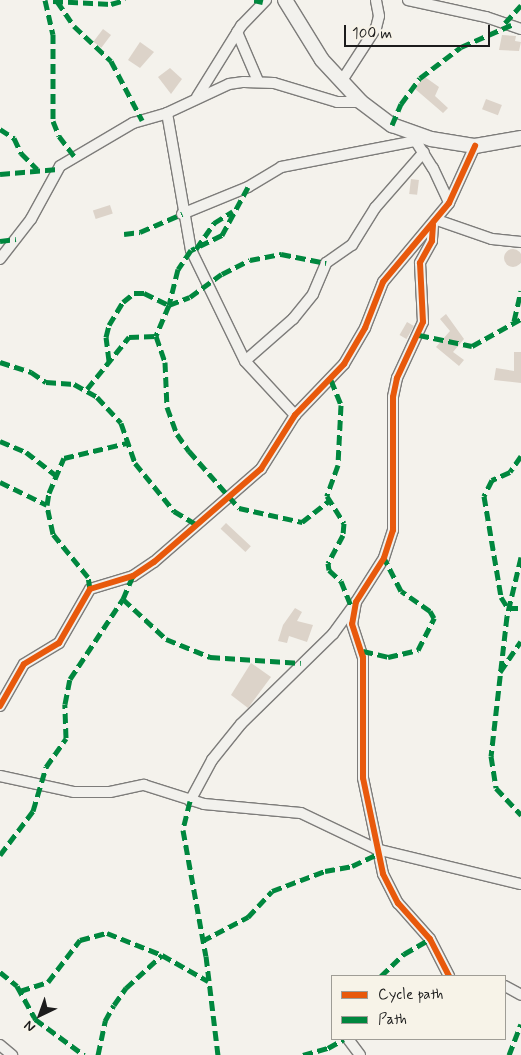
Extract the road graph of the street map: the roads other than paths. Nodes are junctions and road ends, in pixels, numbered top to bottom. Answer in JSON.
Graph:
{"nodes":[{"id":1,"x":266,"y":0,"type":"edge"},
{"id":2,"x":285,"y":0,"type":"edge"},
{"id":3,"x":376,"y":0,"type":"edge"},
{"id":4,"x":408,"y":0,"type":"edge"},
{"id":5,"x":521,"y":29,"type":"edge"},
{"id":6,"x":238,"y":32,"type":"junction"},
{"id":7,"x":258,"y":81,"type":"junction"},
{"id":8,"x":341,"y":82,"type":"junction"},
{"id":9,"x":194,"y":102,"type":"junction"},
{"id":10,"x":361,"y":102,"type":"junction"},
{"id":11,"x":167,"y":113,"type":"junction"},
{"id":12,"x":412,"y":136,"type":"junction"},
{"id":13,"x":521,"y":138,"type":"edge"},
{"id":14,"x":475,"y":146,"type":"junction"},
{"id":15,"x":424,"y":152,"type":"junction"},
{"id":16,"x":448,"y":204,"type":"junction"},
{"id":17,"x":182,"y":214,"type":"junction"},
{"id":18,"x":435,"y":222,"type":"junction"},
{"id":19,"x":521,"y":242,"type":"edge"},
{"id":20,"x":0,"y":259,"type":"edge"},
{"id":21,"x":245,"y":361,"type":"junction"},
{"id":22,"x":295,"y":415,"type":"junction"},
{"id":23,"x":356,"y":602,"type":"junction"},
{"id":24,"x":0,"y":706,"type":"edge"},
{"id":25,"x":0,"y":776,"type":"edge"},
{"id":26,"x":190,"y":801,"type":"junction"},
{"id":27,"x":376,"y":849,"type":"junction"},
{"id":28,"x":521,"y":884,"type":"edge"},
{"id":29,"x":448,"y":975,"type":"edge"},
{"id":30,"x":506,"y":987,"type":"edge"},
{"id":31,"x":521,"y":996,"type":"edge"},
{"id":32,"x":349,"y":1040,"type":"edge"},
{"id":33,"x":0,"y":1045,"type":"edge"},
{"id":34,"x":12,"y":1055,"type":"edge"},
{"id":35,"x":360,"y":1055,"type":"edge"}],
"edges":[{"from":1,"to":6,"type":"street"},
{"from":2,"to":8,"type":"street"},
{"from":3,"to":8,"type":"street"},
{"from":4,"to":5,"type":"street"},
{"from":6,"to":7,"type":"street"},
{"from":6,"to":9,"type":"street"},
{"from":7,"to":9,"type":"street"},
{"from":7,"to":10,"type":"street"},
{"from":8,"to":10,"type":"street"},
{"from":9,"to":11,"type":"street"},
{"from":10,"to":12,"type":"street"},
{"from":11,"to":17,"type":"street"},
{"from":11,"to":20,"type":"street"},
{"from":12,"to":14,"type":"street"},
{"from":12,"to":15,"type":"street"},
{"from":12,"to":17,"type":"street"},
{"from":13,"to":14,"type":"street"},
{"from":14,"to":16,"type":"street"},
{"from":15,"to":16,"type":"street"},
{"from":15,"to":21,"type":"street"},
{"from":16,"to":18,"type":"street"},
{"from":17,"to":21,"type":"street"},
{"from":18,"to":19,"type":"street"},
{"from":18,"to":22,"type":"street"},
{"from":18,"to":23,"type":"street"},
{"from":21,"to":22,"type":"street"},
{"from":22,"to":24,"type":"street"},
{"from":23,"to":26,"type":"street"},
{"from":23,"to":27,"type":"street"},
{"from":25,"to":26,"type":"street"},
{"from":26,"to":27,"type":"street"},
{"from":27,"to":28,"type":"street"},
{"from":27,"to":29,"type":"street"},
{"from":30,"to":31,"type":"street"},
{"from":32,"to":35,"type":"street"},
{"from":33,"to":34,"type":"street"}]}
